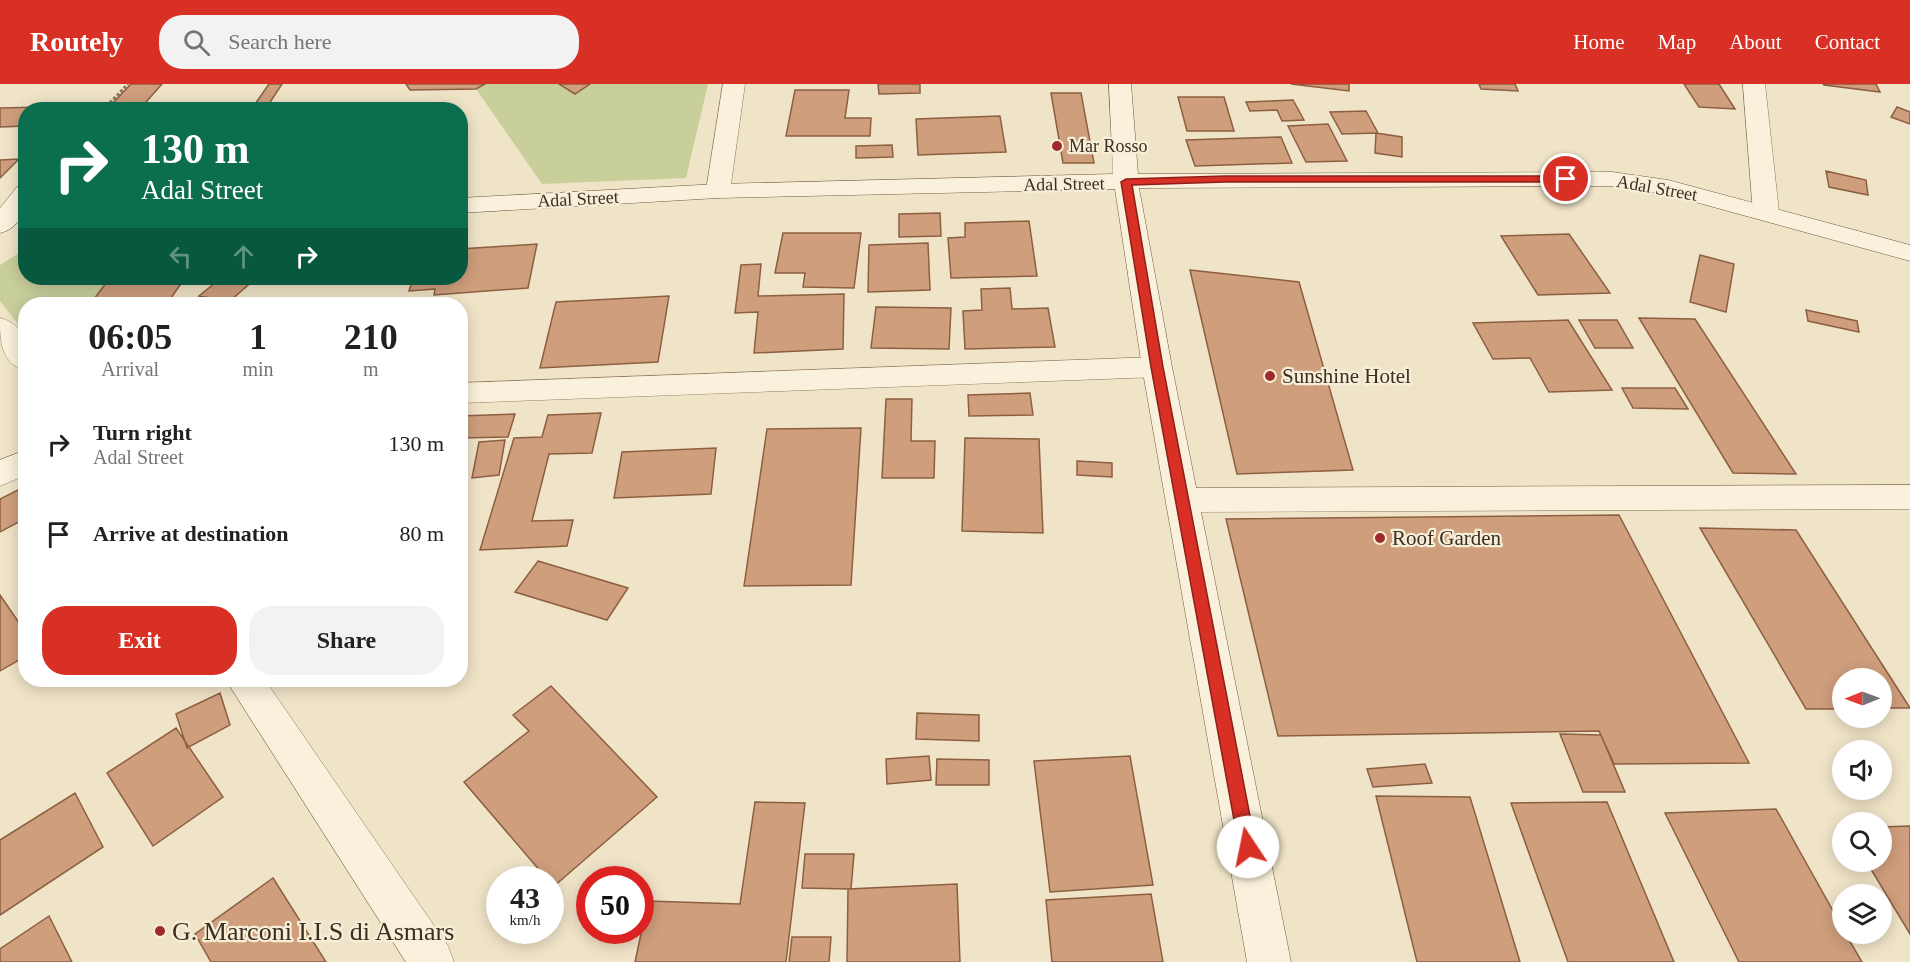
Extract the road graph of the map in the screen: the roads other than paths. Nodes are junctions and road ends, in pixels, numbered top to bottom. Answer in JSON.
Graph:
{"nodes":[{"id":1,"x":734,"y":84,"type":"edge"},
{"id":2,"x":1120,"y":84,"type":"edge"},
{"id":3,"x":1754,"y":84,"type":"edge"},
{"id":4,"x":1126,"y":182,"type":"junction"},
{"id":5,"x":718,"y":191,"type":"junction"},
{"id":6,"x":18,"y":202,"type":"edge"},
{"id":7,"x":468,"y":206,"type":"edge"},
{"id":8,"x":1766,"y":212,"type":"junction"},
{"id":9,"x":0,"y":225,"type":"edge"},
{"id":10,"x":18,"y":231,"type":"edge"},
{"id":11,"x":0,"y":232,"type":"edge"},
{"id":12,"x":1910,"y":253,"type":"edge"},
{"id":13,"x":0,"y":327,"type":"edge"},
{"id":14,"x":18,"y":351,"type":"edge"},
{"id":15,"x":1157,"y":367,"type":"junction"},
{"id":16,"x":468,"y":393,"type":"edge"},
{"id":17,"x":18,"y":465,"type":"edge"},
{"id":18,"x":0,"y":474,"type":"edge"},
{"id":19,"x":1910,"y":497,"type":"edge"},
{"id":20,"x":1182,"y":500,"type":"junction"},
{"id":21,"x":249,"y":687,"type":"edge"},
{"id":22,"x":432,"y":962,"type":"edge"},
{"id":23,"x":1269,"y":962,"type":"edge"}],
"edges":[{"from":1,"to":5,"type":"street"},
{"from":2,"to":4,"type":"street"},
{"from":3,"to":8,"type":"street"},
{"from":4,"to":5,"type":"street","name":"Adal Street"},
{"from":4,"to":8,"type":"street","name":"Adal Street"},
{"from":4,"to":15,"type":"street"},
{"from":5,"to":7,"type":"street","name":"Adal Street"},
{"from":6,"to":9,"type":"street"},
{"from":8,"to":12,"type":"street","name":"Adal Street"},
{"from":10,"to":11,"type":"street"},
{"from":13,"to":14,"type":"street"},
{"from":15,"to":16,"type":"street"},
{"from":15,"to":20,"type":"street"},
{"from":17,"to":18,"type":"street"},
{"from":19,"to":20,"type":"street"},
{"from":20,"to":23,"type":"street"},
{"from":21,"to":22,"type":"street"}]}
